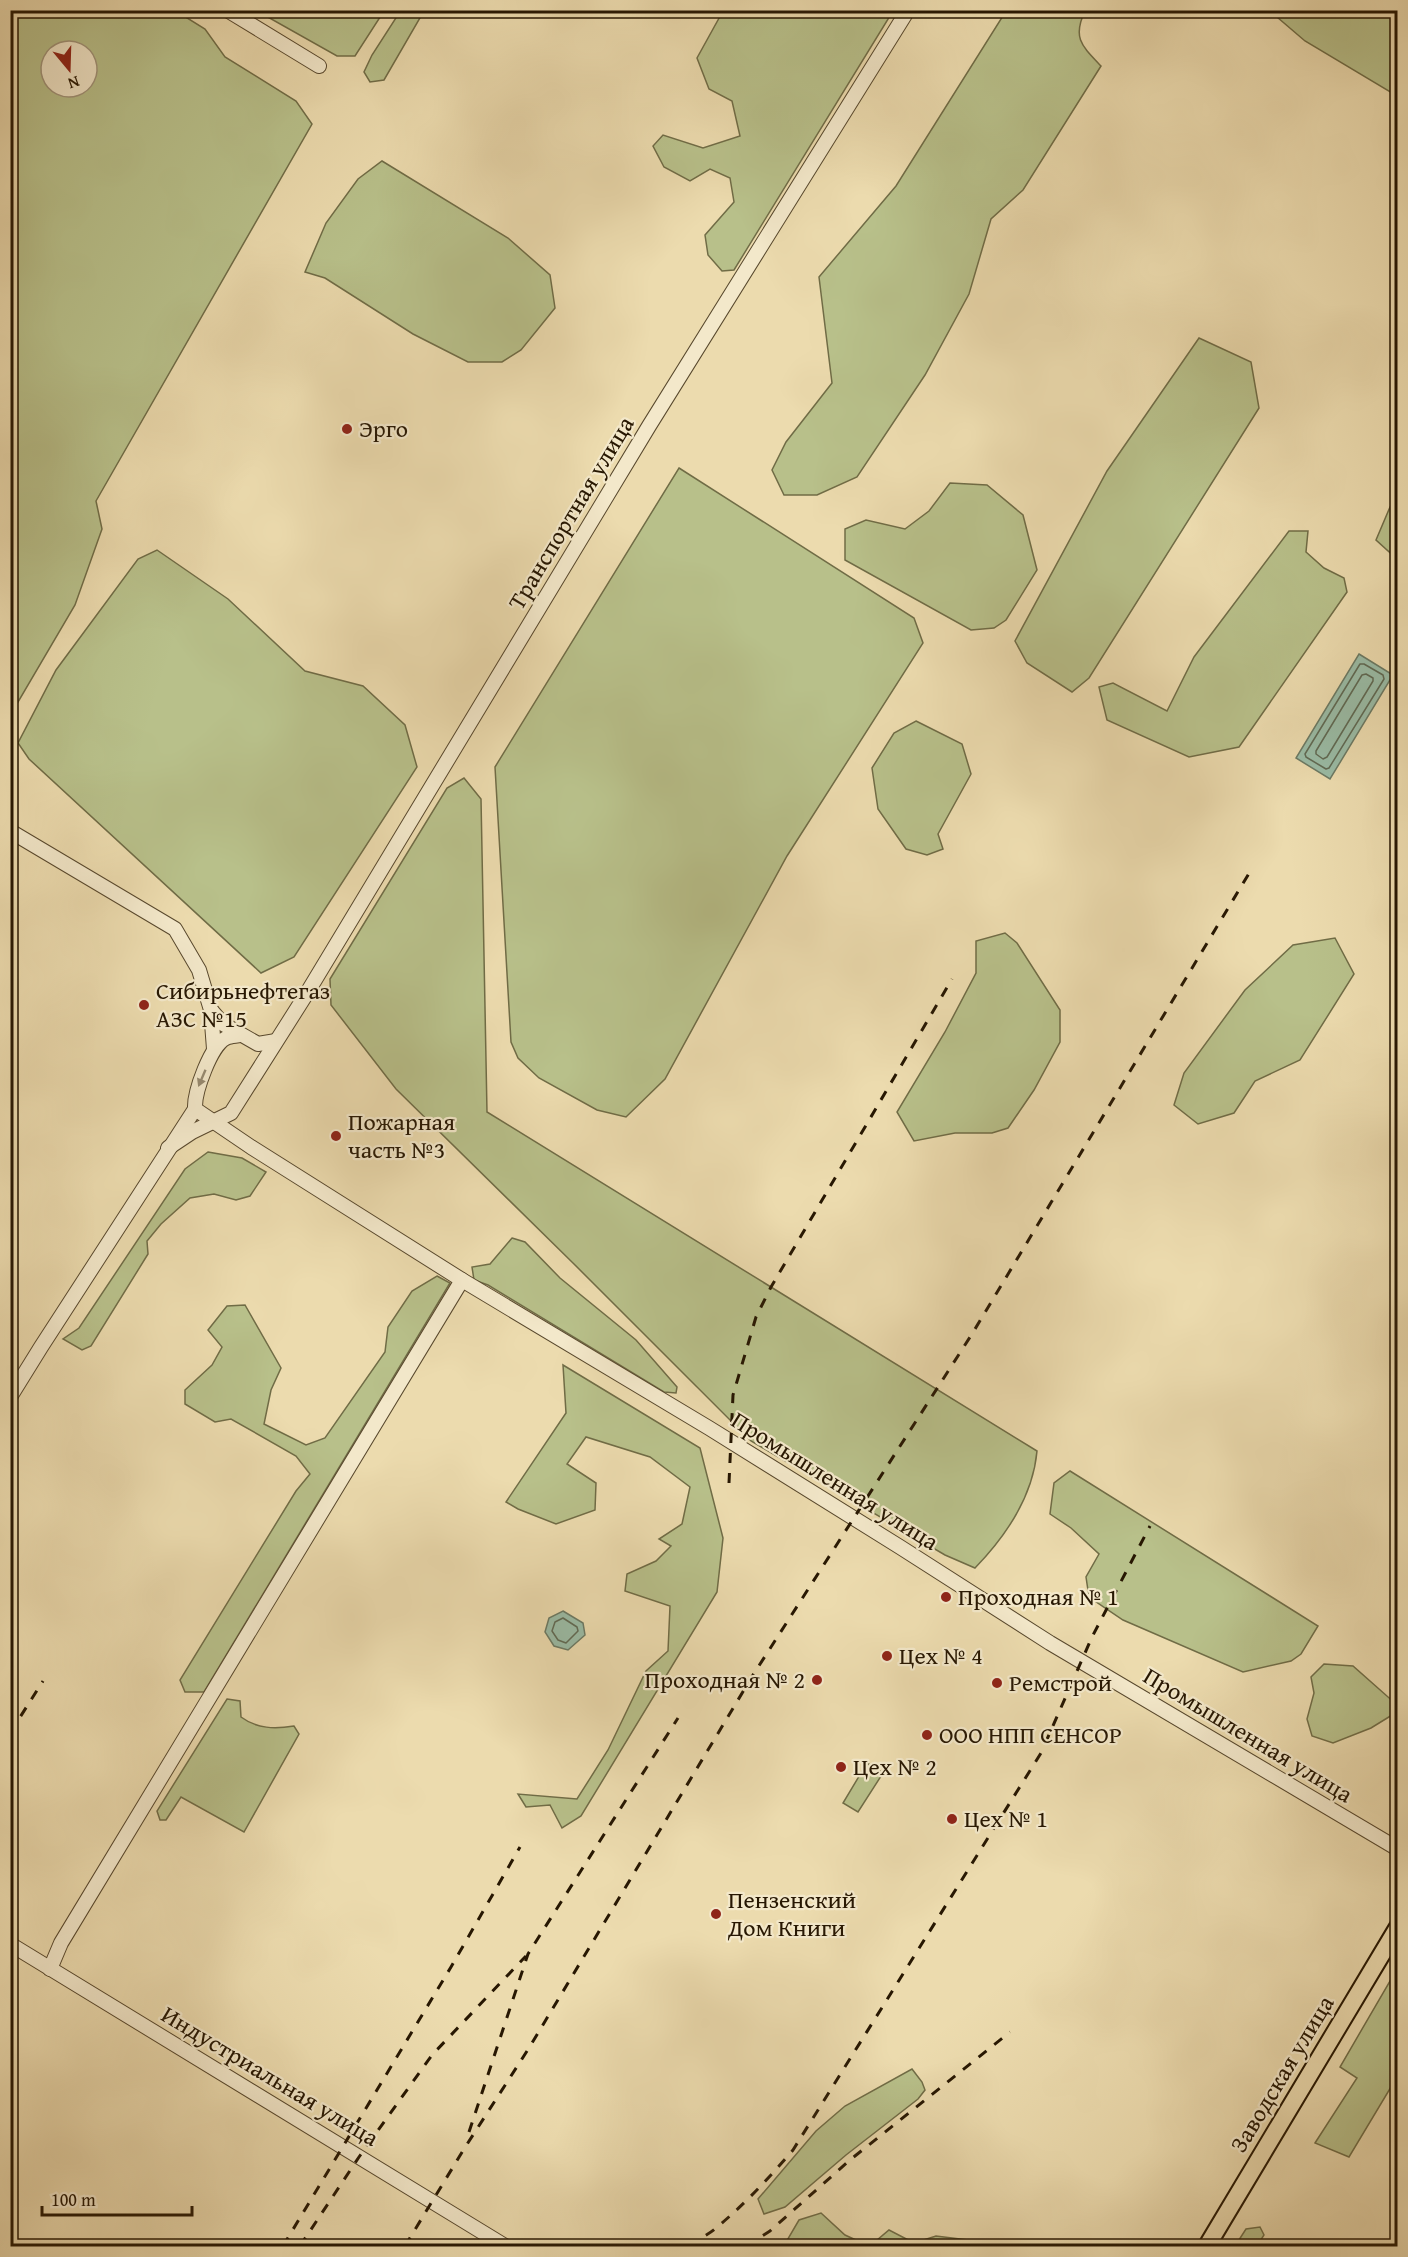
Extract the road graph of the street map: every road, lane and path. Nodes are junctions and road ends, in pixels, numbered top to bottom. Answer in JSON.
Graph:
{"nodes":[{"id":1,"x":227,"y":10,"type":"edge"},
{"id":2,"x":908,"y":10,"type":"edge"},
{"id":3,"x":318,"y":66,"type":"dead end"},
{"id":4,"x":10,"y":831,"type":"edge"},
{"id":5,"x":211,"y":1011,"type":"junction"},
{"id":6,"x":240,"y":1035,"type":"junction"},
{"id":7,"x":276,"y":1041,"type":"junction"},
{"id":8,"x":258,"y":1044,"type":"junction"},
{"id":9,"x":214,"y":1049,"type":"junction"},
{"id":10,"x":262,"y":1063,"type":"junction"},
{"id":11,"x":195,"y":1109,"type":"junction"},
{"id":12,"x":231,"y":1113,"type":"junction"},
{"id":13,"x":213,"y":1122,"type":"junction"},
{"id":14,"x":168,"y":1148,"type":"junction"},
{"id":15,"x":251,"y":1148,"type":"junction"},
{"id":16,"x":462,"y":1280,"type":"junction"},
{"id":17,"x":10,"y":1397,"type":"edge"},
{"id":18,"x":1398,"y":1849,"type":"edge"},
{"id":19,"x":1398,"y":1927,"type":"edge"},
{"id":20,"x":10,"y":1944,"type":"edge"},
{"id":21,"x":50,"y":1969,"type":"junction"},
{"id":22,"x":505,"y":2247,"type":"edge"},
{"id":23,"x":1207,"y":2247,"type":"edge"}],
"edges":[{"from":1,"to":3,"type":"street"},
{"from":2,"to":7,"type":"street","name":"Транспортная улица"},
{"from":4,"to":5,"type":"street"},
{"from":5,"to":6,"type":"street"},
{"from":5,"to":9,"type":"street"},
{"from":6,"to":8,"type":"street"},
{"from":6,"to":9,"type":"street"},
{"from":7,"to":8,"type":"street"},
{"from":7,"to":10,"type":"street","name":"Транспортная улица"},
{"from":8,"to":10,"type":"street"},
{"from":9,"to":11,"type":"street","one_way":true},
{"from":10,"to":12,"type":"street","name":"Транспортная улица"},
{"from":11,"to":13,"type":"street","name":"Промышленная улица"},
{"from":11,"to":14,"type":"street"},
{"from":12,"to":13,"type":"street"},
{"from":12,"to":15,"type":"street"},
{"from":13,"to":14,"type":"street"},
{"from":13,"to":15,"type":"street","name":"Промышленная улица"},
{"from":14,"to":17,"type":"street"},
{"from":15,"to":16,"type":"street","name":"Промышленная улица"},
{"from":16,"to":18,"type":"street","name":"Промышленная улица"},
{"from":16,"to":21,"type":"street"},
{"from":19,"to":23,"type":"main road","name":"Заводская улица"},
{"from":20,"to":21,"type":"street","name":"Индустриальная улица"},
{"from":21,"to":22,"type":"street","name":"Индустриальная улица"}]}
